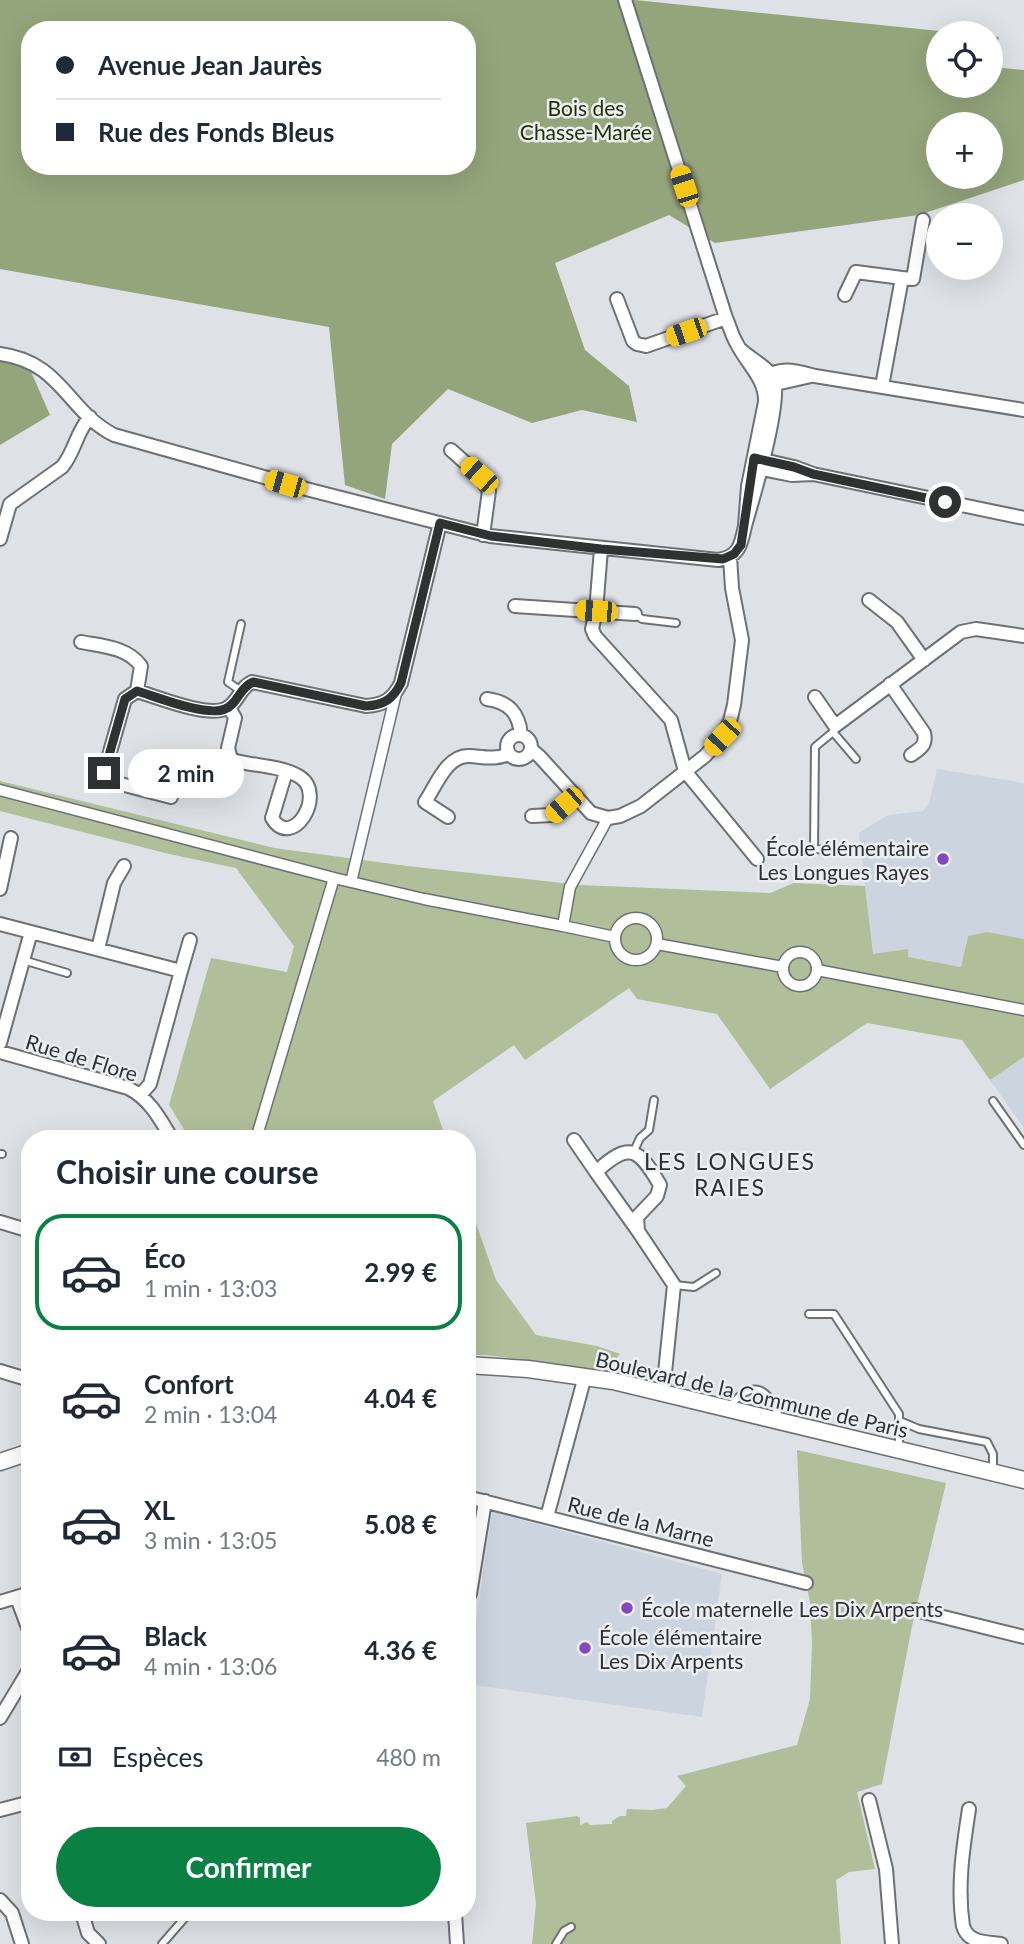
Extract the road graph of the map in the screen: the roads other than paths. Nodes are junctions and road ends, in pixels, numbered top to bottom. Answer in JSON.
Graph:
{"nodes":[{"id":1,"x":625,"y":0,"type":"edge"},
{"id":2,"x":923,"y":220,"type":"dead end"},
{"id":3,"x":902,"y":278,"type":"junction"},
{"id":4,"x":845,"y":295,"type":"dead end"},
{"id":5,"x":617,"y":299,"type":"dead end"},
{"id":6,"x":726,"y":318,"type":"junction"},
{"id":7,"x":0,"y":354,"type":"edge"},
{"id":8,"x":767,"y":381,"type":"junction"},
{"id":9,"x":882,"y":386,"type":"junction"},
{"id":10,"x":1023,"y":406,"type":"edge"},
{"id":11,"x":90,"y":417,"type":"junction"},
{"id":12,"x":451,"y":450,"type":"dead end"},
{"id":13,"x":757,"y":463,"type":"junction"},
{"id":14,"x":1024,"y":518,"type":"edge"},
{"id":15,"x":440,"y":523,"type":"junction"},
{"id":16,"x":483,"y":535,"type":"junction"},
{"id":17,"x":0,"y":539,"type":"edge"},
{"id":18,"x":601,"y":549,"type":"junction"},
{"id":19,"x":730,"y":557,"type":"junction"},
{"id":20,"x":869,"y":600,"type":"dead end"},
{"id":21,"x":515,"y":606,"type":"dead end"},
{"id":22,"x":596,"y":611,"type":"junction"},
{"id":23,"x":635,"y":614,"type":"joint"},
{"id":24,"x":676,"y":622,"type":"dead end"},
{"id":25,"x":241,"y":624,"type":"dead end"},
{"id":26,"x":1024,"y":636,"type":"edge"},
{"id":27,"x":81,"y":642,"type":"dead end"},
{"id":28,"x":924,"y":660,"type":"junction"},
{"id":29,"x":890,"y":684,"type":"junction"},
{"id":30,"x":137,"y":691,"type":"junction"},
{"id":31,"x":241,"y":691,"type":"junction"},
{"id":32,"x":396,"y":693,"type":"junction"},
{"id":33,"x":815,"y":697,"type":"dead end"},
{"id":34,"x":487,"y":699,"type":"dead end"},
{"id":35,"x":229,"y":707,"type":"junction"},
{"id":36,"x":834,"y":729,"type":"junction"},
{"id":37,"x":521,"y":735,"type":"junction"},
{"id":38,"x":531,"y":749,"type":"junction"},
{"id":39,"x":509,"y":754,"type":"junction"},
{"id":40,"x":911,"y":755,"type":"dead end"},
{"id":41,"x":856,"y":759,"type":"dead end"},
{"id":42,"x":685,"y":771,"type":"junction"},
{"id":43,"x":286,"y":772,"type":"dead end"},
{"id":44,"x":0,"y":790,"type":"edge"},
{"id":45,"x":575,"y":795,"type":"junction"},
{"id":46,"x":171,"y":797,"type":"dead end"},
{"id":47,"x":532,"y":816,"type":"dead end"},
{"id":48,"x":447,"y":817,"type":"dead end"},
{"id":49,"x":608,"y":818,"type":"junction"},
{"id":50,"x":11,"y":838,"type":"dead end"},
{"id":51,"x":850,"y":851,"type":"dead end"},
{"id":52,"x":757,"y":859,"type":"dead end"},
{"id":53,"x":124,"y":866,"type":"dead end"},
{"id":54,"x":334,"y":878,"type":"junction"},
{"id":55,"x":351,"y":882,"type":"junction"},
{"id":56,"x":0,"y":889,"type":"edge"},
{"id":57,"x":0,"y":923,"type":"edge"},
{"id":58,"x":563,"y":926,"type":"junction"},
{"id":59,"x":31,"y":932,"type":"junction"},
{"id":60,"x":615,"y":937,"type":"junction"},
{"id":61,"x":191,"y":940,"type":"dead end"},
{"id":62,"x":657,"y":944,"type":"junction"},
{"id":63,"x":98,"y":949,"type":"junction"},
{"id":64,"x":23,"y":960,"type":"junction"},
{"id":65,"x":783,"y":967,"type":"junction"},
{"id":66,"x":817,"y":970,"type":"junction"},
{"id":67,"x":67,"y":972,"type":"dead end"},
{"id":68,"x":180,"y":976,"type":"junction"},
{"id":69,"x":1024,"y":1010,"type":"edge"},
{"id":70,"x":0,"y":1043,"type":"edge"},
{"id":71,"x":0,"y":1052,"type":"edge"},
{"id":72,"x":141,"y":1094,"type":"junction"},
{"id":73,"x":654,"y":1100,"type":"dead end"},
{"id":74,"x":993,"y":1101,"type":"dead end"},
{"id":75,"x":166,"y":1130,"type":"edge"},
{"id":76,"x":259,"y":1130,"type":"edge"},
{"id":77,"x":574,"y":1140,"type":"dead end"},
{"id":78,"x":1024,"y":1145,"type":"edge"},
{"id":79,"x":633,"y":1153,"type":"junction"},
{"id":80,"x":596,"y":1172,"type":"junction"},
{"id":81,"x":0,"y":1222,"type":"edge"},
{"id":82,"x":21,"y":1228,"type":"edge"},
{"id":83,"x":638,"y":1231,"type":"junction"},
{"id":84,"x":716,"y":1273,"type":"dead end"},
{"id":85,"x":674,"y":1285,"type":"junction"},
{"id":86,"x":809,"y":1314,"type":"dead end"},
{"id":87,"x":476,"y":1366,"type":"edge"},
{"id":88,"x":0,"y":1371,"type":"edge"},
{"id":89,"x":585,"y":1376,"type":"junction"},
{"id":90,"x":21,"y":1377,"type":"edge"},
{"id":91,"x":663,"y":1392,"type":"junction"},
{"id":92,"x":728,"y":1408,"type":"junction"},
{"id":93,"x":781,"y":1421,"type":"junction"},
{"id":94,"x":900,"y":1421,"type":"junction"},
{"id":95,"x":899,"y":1450,"type":"junction"},
{"id":96,"x":21,"y":1455,"type":"edge"},
{"id":97,"x":0,"y":1462,"type":"edge"},
{"id":98,"x":993,"y":1473,"type":"junction"},
{"id":99,"x":1024,"y":1480,"type":"edge"},
{"id":100,"x":476,"y":1499,"type":"edge"},
{"id":101,"x":485,"y":1501,"type":"junction"},
{"id":102,"x":547,"y":1517,"type":"junction"},
{"id":103,"x":476,"y":1557,"type":"edge"},
{"id":104,"x":806,"y":1583,"type":"dead end"},
{"id":105,"x":21,"y":1597,"type":"edge"},
{"id":106,"x":0,"y":1602,"type":"edge"},
{"id":107,"x":915,"y":1610,"type":"dead end"},
{"id":108,"x":1024,"y":1637,"type":"edge"},
{"id":109,"x":21,"y":1679,"type":"edge"},
{"id":110,"x":4,"y":1701,"type":"edge"},
{"id":111,"x":0,"y":1717,"type":"edge"},
{"id":112,"x":869,"y":1800,"type":"dead end"},
{"id":113,"x":21,"y":1805,"type":"edge"},
{"id":114,"x":969,"y":1809,"type":"dead end"},
{"id":115,"x":0,"y":1810,"type":"edge"},
{"id":116,"x":0,"y":1900,"type":"edge"},
{"id":117,"x":85,"y":1921,"type":"edge"},
{"id":118,"x":182,"y":1921,"type":"edge"},
{"id":119,"x":456,"y":1921,"type":"edge"},
{"id":120,"x":571,"y":1927,"type":"dead end"},
{"id":121,"x":22,"y":1944,"type":"edge"},
{"id":122,"x":99,"y":1944,"type":"edge"},
{"id":123,"x":162,"y":1944,"type":"edge"},
{"id":124,"x":457,"y":1944,"type":"edge"},
{"id":125,"x":555,"y":1944,"type":"edge"},
{"id":126,"x":892,"y":1944,"type":"edge"},
{"id":127,"x":1001,"y":1944,"type":"edge"}],
"edges":[{"from":1,"to":6,"type":"street"},
{"from":2,"to":3,"type":"street"},
{"from":3,"to":4,"type":"street"},
{"from":3,"to":9,"type":"street"},
{"from":5,"to":6,"type":"street"},
{"from":6,"to":8,"type":"street"},
{"from":7,"to":11,"type":"street"},
{"from":8,"to":9,"type":"street"},
{"from":8,"to":13,"type":"street"},
{"from":9,"to":10,"type":"street"},
{"from":11,"to":15,"type":"street"},
{"from":11,"to":17,"type":"street"},
{"from":12,"to":16,"type":"street"},
{"from":13,"to":14,"type":"street"},
{"from":13,"to":19,"type":"street"},
{"from":15,"to":16,"type":"street"},
{"from":15,"to":32,"type":"street"},
{"from":16,"to":18,"type":"street"},
{"from":18,"to":19,"type":"street"},
{"from":18,"to":22,"type":"street"},
{"from":19,"to":42,"type":"street"},
{"from":20,"to":28,"type":"street"},
{"from":21,"to":22,"type":"street"},
{"from":22,"to":23,"type":"street"},
{"from":22,"to":42,"type":"street"},
{"from":23,"to":24,"type":"lane"},
{"from":25,"to":31,"type":"lane"},
{"from":26,"to":28,"type":"street"},
{"from":27,"to":30,"type":"street"},
{"from":28,"to":29,"type":"street"},
{"from":29,"to":36,"type":"street"},
{"from":29,"to":40,"type":"street"},
{"from":30,"to":35,"type":"street"},
{"from":30,"to":46,"type":"street"},
{"from":31,"to":32,"type":"street"},
{"from":31,"to":35,"type":"street"},
{"from":32,"to":55,"type":"street"},
{"from":33,"to":36,"type":"street"},
{"from":34,"to":37,"type":"street"},
{"from":35,"to":43,"type":"street"},
{"from":36,"to":41,"type":"lane"},
{"from":36,"to":51,"type":"lane"},
{"from":37,"to":38,"type":"street"},
{"from":37,"to":39,"type":"street"},
{"from":38,"to":39,"type":"street"},
{"from":38,"to":45,"type":"street"},
{"from":39,"to":48,"type":"street"},
{"from":42,"to":49,"type":"street"},
{"from":42,"to":52,"type":"street"},
{"from":44,"to":54,"type":"street"},
{"from":45,"to":47,"type":"street"},
{"from":45,"to":49,"type":"street"},
{"from":49,"to":58,"type":"street"},
{"from":50,"to":56,"type":"street"},
{"from":53,"to":63,"type":"street"},
{"from":54,"to":55,"type":"street"},
{"from":54,"to":76,"type":"street"},
{"from":55,"to":58,"type":"street"},
{"from":57,"to":59,"type":"street"},
{"from":58,"to":60,"type":"street"},
{"from":59,"to":63,"type":"street"},
{"from":59,"to":64,"type":"street"},
{"from":60,"to":62,"type":"street"},
{"from":60,"to":62,"type":"street"},
{"from":61,"to":68,"type":"street"},
{"from":62,"to":65,"type":"street"},
{"from":63,"to":68,"type":"street"},
{"from":64,"to":67,"type":"lane"},
{"from":64,"to":70,"type":"street"},
{"from":65,"to":66,"type":"street"},
{"from":65,"to":66,"type":"street"},
{"from":66,"to":69,"type":"street"},
{"from":68,"to":72,"type":"street"},
{"from":71,"to":72,"type":"street","name":"Rue de Flore"},
{"from":72,"to":75,"type":"street","name":"Rue de Flore"},
{"from":73,"to":79,"type":"lane"},
{"from":74,"to":78,"type":"lane"},
{"from":77,"to":80,"type":"street"},
{"from":79,"to":80,"type":"street"},
{"from":79,"to":83,"type":"street"},
{"from":80,"to":83,"type":"street"},
{"from":81,"to":82,"type":"street"},
{"from":83,"to":85,"type":"street"},
{"from":84,"to":85,"type":"lane"},
{"from":85,"to":91,"type":"street"},
{"from":86,"to":94,"type":"lane"},
{"from":87,"to":89,"type":"street","name":"Boulevard de la Commune de Paris"},
{"from":88,"to":90,"type":"street"},
{"from":89,"to":91,"type":"street","name":"Boulevard de la Commune de Paris"},
{"from":89,"to":102,"type":"street"},
{"from":91,"to":92,"type":"street","name":"Boulevard de la Commune de Paris"},
{"from":92,"to":93,"type":"street","name":"Boulevard de la Commune de Paris"},
{"from":92,"to":93,"type":"lane"},
{"from":93,"to":95,"type":"street","name":"Boulevard de la Commune de Paris"},
{"from":94,"to":95,"type":"lane"},
{"from":94,"to":98,"type":"lane"},
{"from":95,"to":98,"type":"street","name":"Boulevard de la Commune de Paris"},
{"from":96,"to":97,"type":"street"},
{"from":98,"to":99,"type":"street","name":"Boulevard de la Commune de Paris"},
{"from":100,"to":101,"type":"street","name":"Rue de la Marne"},
{"from":101,"to":102,"type":"street","name":"Rue de la Marne"},
{"from":101,"to":103,"type":"street"},
{"from":102,"to":104,"type":"street","name":"Rue de la Marne"},
{"from":105,"to":106,"type":"street"},
{"from":107,"to":108,"type":"street"},
{"from":109,"to":110,"type":"street"},
{"from":110,"to":111,"type":"street"},
{"from":112,"to":126,"type":"street"},
{"from":113,"to":115,"type":"street"},
{"from":114,"to":127,"type":"street"},
{"from":116,"to":121,"type":"street"},
{"from":117,"to":122,"type":"street"},
{"from":118,"to":123,"type":"lane"},
{"from":119,"to":124,"type":"street"},
{"from":120,"to":125,"type":"lane"}]}
